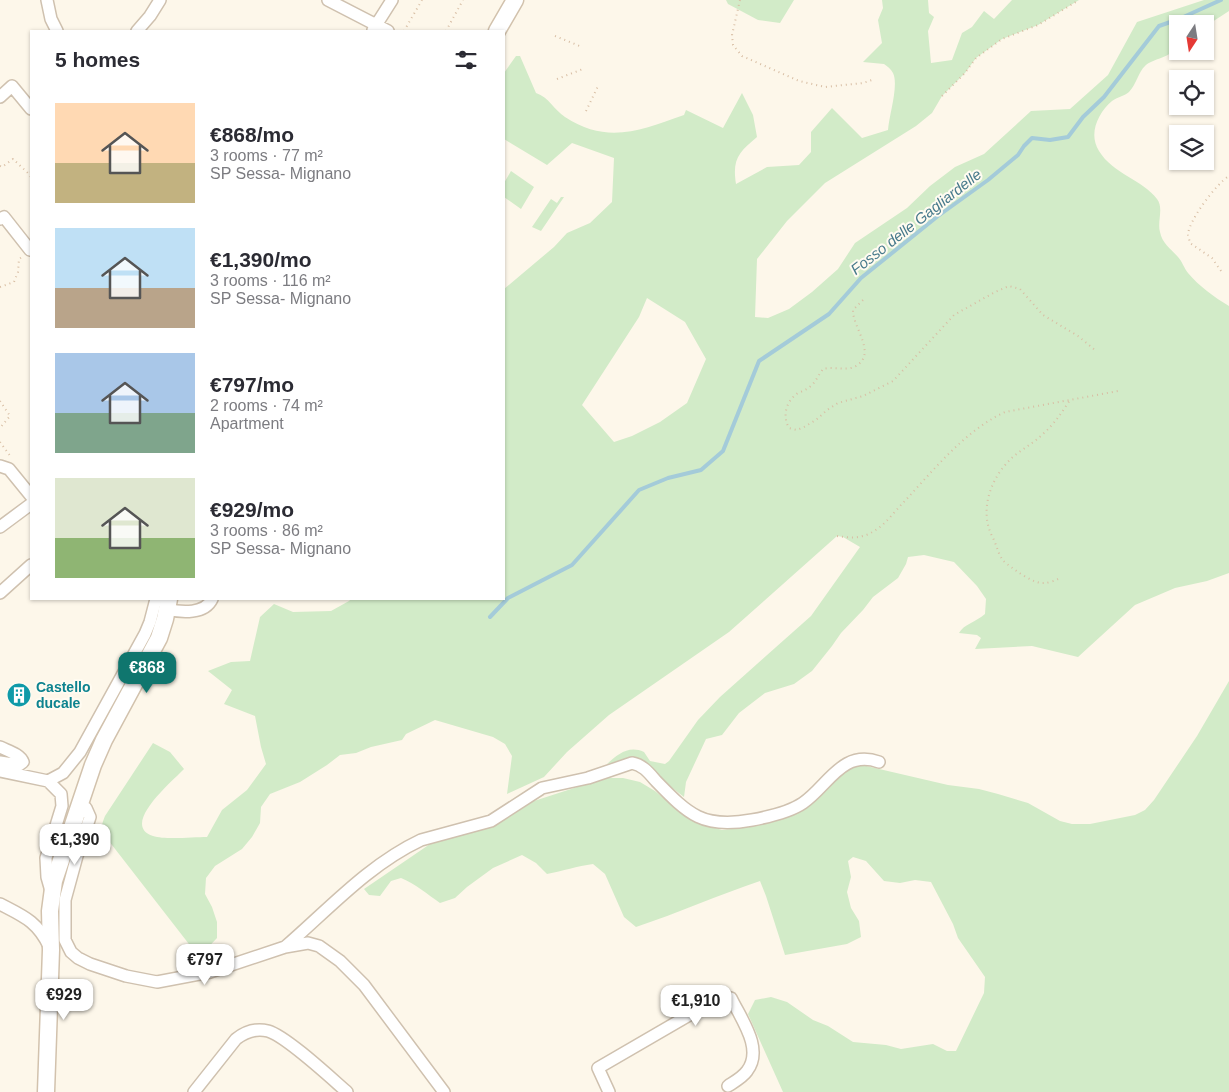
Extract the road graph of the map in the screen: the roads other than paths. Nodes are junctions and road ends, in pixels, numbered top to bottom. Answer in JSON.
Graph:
{"nodes":[{"id":1,"x":48,"y":0,"type":"edge"},
{"id":2,"x":160,"y":0,"type":"edge"},
{"id":3,"x":328,"y":0,"type":"edge"},
{"id":4,"x":392,"y":0,"type":"edge"},
{"id":5,"x":515,"y":0,"type":"edge"},
{"id":6,"x":374,"y":28,"type":"edge"},
{"id":7,"x":57,"y":30,"type":"edge"},
{"id":8,"x":138,"y":30,"type":"edge"},
{"id":9,"x":498,"y":30,"type":"edge"},
{"id":10,"x":0,"y":96,"type":"edge"},
{"id":11,"x":30,"y":108,"type":"edge"},
{"id":12,"x":0,"y":219,"type":"edge"},
{"id":13,"x":30,"y":250,"type":"road end"},
{"id":14,"x":4,"y":467,"type":"edge"},
{"id":15,"x":30,"y":495,"type":"edge"},
{"id":16,"x":30,"y":505,"type":"edge"},
{"id":17,"x":0,"y":527,"type":"edge"},
{"id":18,"x":30,"y":566,"type":"edge"},
{"id":19,"x":0,"y":593,"type":"edge"},
{"id":20,"x":212,"y":600,"type":"edge"},
{"id":21,"x":164,"y":602,"type":"edge"},
{"id":22,"x":0,"y":747,"type":"edge"},
{"id":23,"x":0,"y":762,"type":"edge"},
{"id":24,"x":878,"y":762,"type":"dead end"},
{"id":25,"x":0,"y":771,"type":"edge"},
{"id":26,"x":48,"y":781,"type":"junction"},
{"id":27,"x":79,"y":806,"type":"junction"},
{"id":28,"x":52,"y":893,"type":"junction"},
{"id":29,"x":0,"y":904,"type":"edge"},
{"id":30,"x":284,"y":947,"type":"junction"},
{"id":31,"x":51,"y":950,"type":"junction"},
{"id":32,"x":728,"y":1086,"type":"dead end"},
{"id":33,"x":46,"y":1092,"type":"edge"},
{"id":34,"x":194,"y":1092,"type":"edge"},
{"id":35,"x":348,"y":1092,"type":"edge"},
{"id":36,"x":444,"y":1092,"type":"edge"},
{"id":37,"x":609,"y":1092,"type":"edge"}],
"edges":[{"from":1,"to":7,"type":"street"},
{"from":2,"to":8,"type":"street"},
{"from":3,"to":6,"type":"street"},
{"from":4,"to":6,"type":"street"},
{"from":5,"to":9,"type":"street"},
{"from":10,"to":11,"type":"street"},
{"from":12,"to":13,"type":"street"},
{"from":14,"to":15,"type":"street"},
{"from":16,"to":17,"type":"street"},
{"from":18,"to":19,"type":"street"},
{"from":20,"to":21,"type":"street"},
{"from":21,"to":26,"type":"street"},
{"from":21,"to":27,"type":"street"},
{"from":22,"to":23,"type":"street"},
{"from":24,"to":30,"type":"street"},
{"from":25,"to":26,"type":"street"},
{"from":26,"to":28,"type":"street"},
{"from":27,"to":28,"type":"street"},
{"from":27,"to":30,"type":"street"},
{"from":28,"to":31,"type":"street"},
{"from":29,"to":31,"type":"street"},
{"from":30,"to":36,"type":"street"},
{"from":31,"to":33,"type":"street"},
{"from":32,"to":37,"type":"street"},
{"from":34,"to":35,"type":"street"}]}
